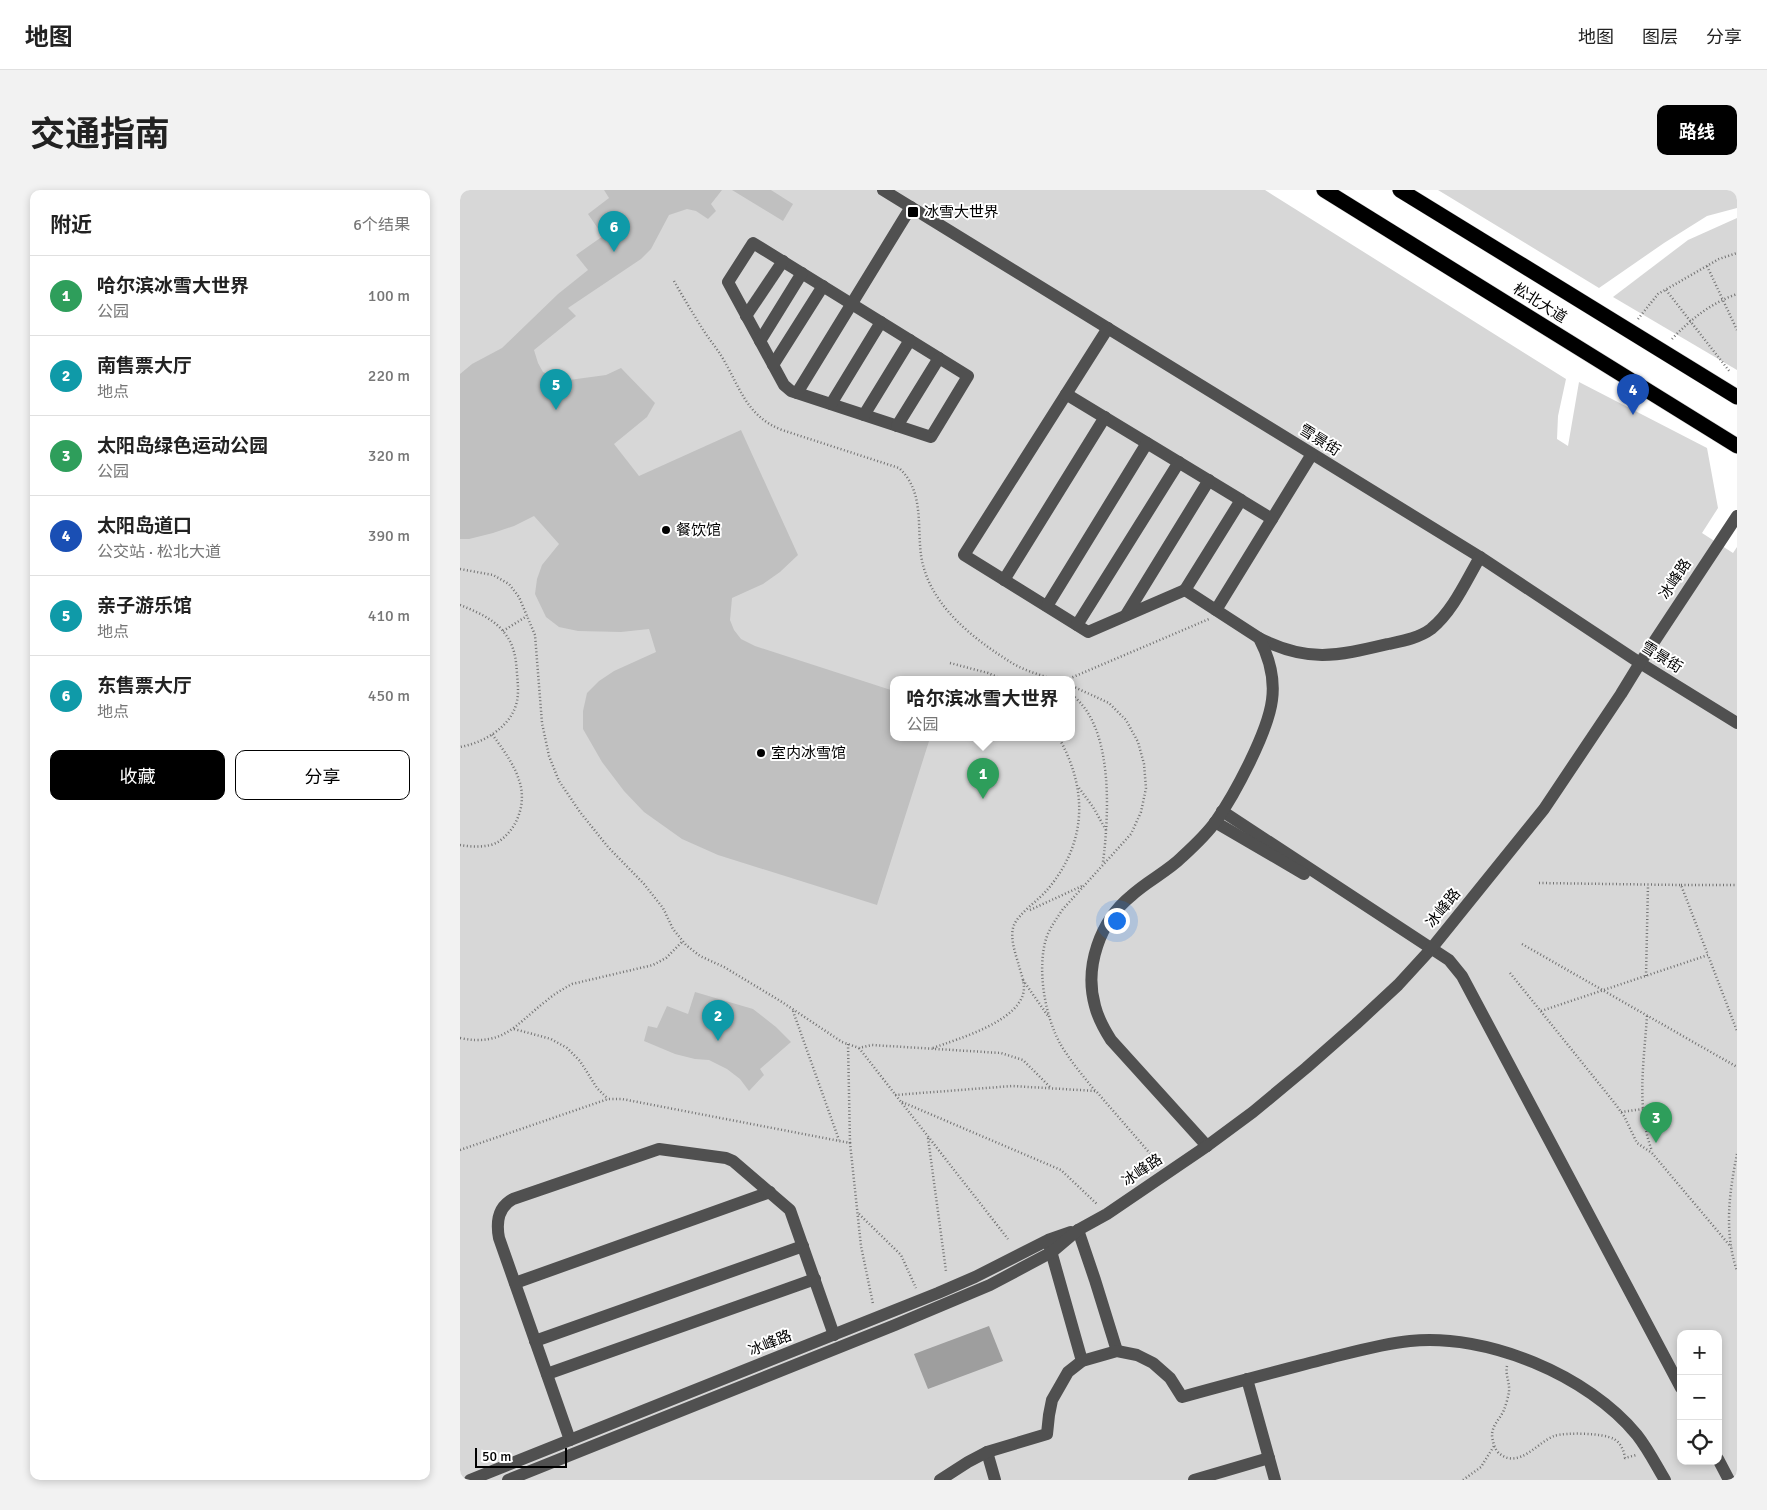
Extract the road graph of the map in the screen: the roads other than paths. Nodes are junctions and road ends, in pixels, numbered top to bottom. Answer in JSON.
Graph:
{"nodes":[{"id":1,"x":883,"y":190,"type":"edge"},
{"id":2,"x":1324,"y":190,"type":"edge"},
{"id":3,"x":1400,"y":190,"type":"edge"},
{"id":4,"x":911,"y":207,"type":"junction"},
{"id":5,"x":782,"y":261,"type":"junction"},
{"id":6,"x":802,"y":274,"type":"junction"},
{"id":7,"x":823,"y":286,"type":"junction"},
{"id":8,"x":852,"y":304,"type":"junction"},
{"id":9,"x":746,"y":316,"type":"junction"},
{"id":10,"x":881,"y":322,"type":"junction"},
{"id":11,"x":1108,"y":328,"type":"junction"},
{"id":12,"x":910,"y":340,"type":"junction"},
{"id":13,"x":760,"y":341,"type":"junction"},
{"id":14,"x":939,"y":358,"type":"junction"},
{"id":15,"x":773,"y":365,"type":"junction"},
{"id":16,"x":797,"y":393,"type":"junction"},
{"id":17,"x":1066,"y":394,"type":"junction"},
{"id":18,"x":1737,"y":397,"type":"edge"},
{"id":19,"x":830,"y":404,"type":"junction"},
{"id":20,"x":864,"y":415,"type":"junction"},
{"id":21,"x":1105,"y":417,"type":"junction"},
{"id":22,"x":897,"y":426,"type":"junction"},
{"id":23,"x":1147,"y":443,"type":"junction"},
{"id":24,"x":1737,"y":446,"type":"edge"},
{"id":25,"x":1312,"y":454,"type":"junction"},
{"id":26,"x":1179,"y":462,"type":"junction"},
{"id":27,"x":1209,"y":480,"type":"junction"},
{"id":28,"x":1241,"y":500,"type":"junction"},
{"id":29,"x":1737,"y":516,"type":"edge"},
{"id":30,"x":1272,"y":518,"type":"junction"},
{"id":31,"x":1480,"y":558,"type":"junction"},
{"id":32,"x":1004,"y":580,"type":"junction"},
{"id":33,"x":1185,"y":590,"type":"junction"},
{"id":34,"x":1046,"y":606,"type":"junction"},
{"id":35,"x":1219,"y":612,"type":"junction"},
{"id":36,"x":1126,"y":616,"type":"junction"},
{"id":37,"x":1078,"y":625,"type":"junction"},
{"id":38,"x":1259,"y":638,"type":"junction"},
{"id":39,"x":1640,"y":663,"type":"junction"},
{"id":40,"x":1737,"y":723,"type":"edge"},
{"id":41,"x":1222,"y":811,"type":"junction"},
{"id":42,"x":1215,"y":822,"type":"junction"},
{"id":43,"x":1431,"y":949,"type":"junction"},
{"id":44,"x":1207,"y":1146,"type":"junction"},
{"id":45,"x":770,"y":1192,"type":"junction"},
{"id":46,"x":1078,"y":1230,"type":"junction"},
{"id":47,"x":1048,"y":1240,"type":"junction"},
{"id":48,"x":803,"y":1246,"type":"junction"},
{"id":49,"x":1052,"y":1252,"type":"junction"},
{"id":50,"x":815,"y":1279,"type":"junction"},
{"id":51,"x":515,"y":1283,"type":"junction"},
{"id":52,"x":834,"y":1335,"type":"junction"},
{"id":53,"x":536,"y":1341,"type":"junction"},
{"id":54,"x":1117,"y":1351,"type":"junction"},
{"id":55,"x":1082,"y":1361,"type":"junction"},
{"id":56,"x":547,"y":1374,"type":"junction"},
{"id":57,"x":1247,"y":1379,"type":"junction"},
{"id":58,"x":1677,"y":1380,"type":"edge"},
{"id":59,"x":570,"y":1440,"type":"junction"},
{"id":60,"x":987,"y":1452,"type":"junction"},
{"id":61,"x":1269,"y":1458,"type":"junction"},
{"id":62,"x":1721,"y":1465,"type":"edge"},
{"id":63,"x":470,"y":1480,"type":"edge"},
{"id":64,"x":508,"y":1480,"type":"edge"},
{"id":65,"x":940,"y":1480,"type":"edge"},
{"id":66,"x":995,"y":1480,"type":"edge"},
{"id":67,"x":1194,"y":1480,"type":"edge"},
{"id":68,"x":1274,"y":1480,"type":"edge"},
{"id":69,"x":1665,"y":1480,"type":"edge"},
{"id":70,"x":1729,"y":1480,"type":"edge"}],
"edges":[{"from":1,"to":4,"type":"street","name":"雪景街"},
{"from":2,"to":24,"type":"highway","name":"松北大道"},
{"from":3,"to":18,"type":"highway","name":"松北大道"},
{"from":4,"to":8,"type":"street"},
{"from":4,"to":11,"type":"street","name":"雪景街"},
{"from":5,"to":6,"type":"street"},
{"from":5,"to":9,"type":"street"},
{"from":5,"to":9,"type":"street"},
{"from":6,"to":7,"type":"street"},
{"from":6,"to":13,"type":"street"},
{"from":7,"to":8,"type":"street"},
{"from":7,"to":15,"type":"street"},
{"from":8,"to":10,"type":"street"},
{"from":8,"to":16,"type":"street"},
{"from":9,"to":13,"type":"street"},
{"from":10,"to":12,"type":"street"},
{"from":10,"to":19,"type":"street"},
{"from":11,"to":17,"type":"street"},
{"from":11,"to":25,"type":"street","name":"雪景街"},
{"from":12,"to":14,"type":"street"},
{"from":12,"to":20,"type":"street"},
{"from":13,"to":15,"type":"street"},
{"from":14,"to":22,"type":"street"},
{"from":14,"to":22,"type":"street"},
{"from":15,"to":16,"type":"street"},
{"from":16,"to":19,"type":"street"},
{"from":17,"to":21,"type":"street"},
{"from":17,"to":32,"type":"street"},
{"from":19,"to":20,"type":"street"},
{"from":20,"to":22,"type":"street"},
{"from":21,"to":23,"type":"street"},
{"from":21,"to":32,"type":"street"},
{"from":23,"to":26,"type":"street"},
{"from":23,"to":34,"type":"street"},
{"from":25,"to":30,"type":"street"},
{"from":25,"to":31,"type":"street","name":"雪景街"},
{"from":26,"to":27,"type":"street"},
{"from":26,"to":37,"type":"street"},
{"from":27,"to":28,"type":"street"},
{"from":27,"to":36,"type":"street"},
{"from":28,"to":30,"type":"street"},
{"from":28,"to":33,"type":"street"},
{"from":29,"to":39,"type":"street","name":"冰峰路"},
{"from":30,"to":35,"type":"street"},
{"from":31,"to":38,"type":"street"},
{"from":31,"to":39,"type":"street","name":"雪景街"},
{"from":32,"to":34,"type":"street"},
{"from":33,"to":35,"type":"street"},
{"from":33,"to":36,"type":"street"},
{"from":34,"to":37,"type":"street"},
{"from":35,"to":38,"type":"street"},
{"from":36,"to":37,"type":"street"},
{"from":38,"to":41,"type":"street"},
{"from":39,"to":40,"type":"street","name":"雪景街"},
{"from":39,"to":43,"type":"street","name":"冰峰路"},
{"from":41,"to":42,"type":"street"},
{"from":41,"to":43,"type":"street"},
{"from":42,"to":43,"type":"street"},
{"from":42,"to":44,"type":"street"},
{"from":43,"to":44,"type":"street","name":"冰峰路"},
{"from":43,"to":58,"type":"street"},
{"from":44,"to":46,"type":"street","name":"冰峰路"},
{"from":45,"to":48,"type":"street"},
{"from":45,"to":51,"type":"street"},
{"from":45,"to":51,"type":"street"},
{"from":46,"to":47,"type":"street","name":"冰峰路"},
{"from":46,"to":49,"type":"street","name":"冰峰路"},
{"from":46,"to":54,"type":"street"},
{"from":47,"to":49,"type":"street"},
{"from":47,"to":52,"type":"street","name":"冰峰路"},
{"from":48,"to":50,"type":"street"},
{"from":48,"to":53,"type":"street"},
{"from":49,"to":55,"type":"street"},
{"from":49,"to":64,"type":"street","name":"冰峰路"},
{"from":50,"to":52,"type":"street"},
{"from":50,"to":56,"type":"street"},
{"from":51,"to":53,"type":"street"},
{"from":52,"to":59,"type":"street","name":"冰峰路"},
{"from":53,"to":56,"type":"street"},
{"from":54,"to":55,"type":"street"},
{"from":54,"to":57,"type":"street"},
{"from":55,"to":60,"type":"street"},
{"from":56,"to":59,"type":"street"},
{"from":57,"to":61,"type":"street"},
{"from":57,"to":69,"type":"street"},
{"from":59,"to":63,"type":"street","name":"冰峰路"},
{"from":60,"to":65,"type":"street"},
{"from":60,"to":66,"type":"street"},
{"from":61,"to":67,"type":"street"},
{"from":61,"to":68,"type":"street"},
{"from":62,"to":70,"type":"street"}]}
